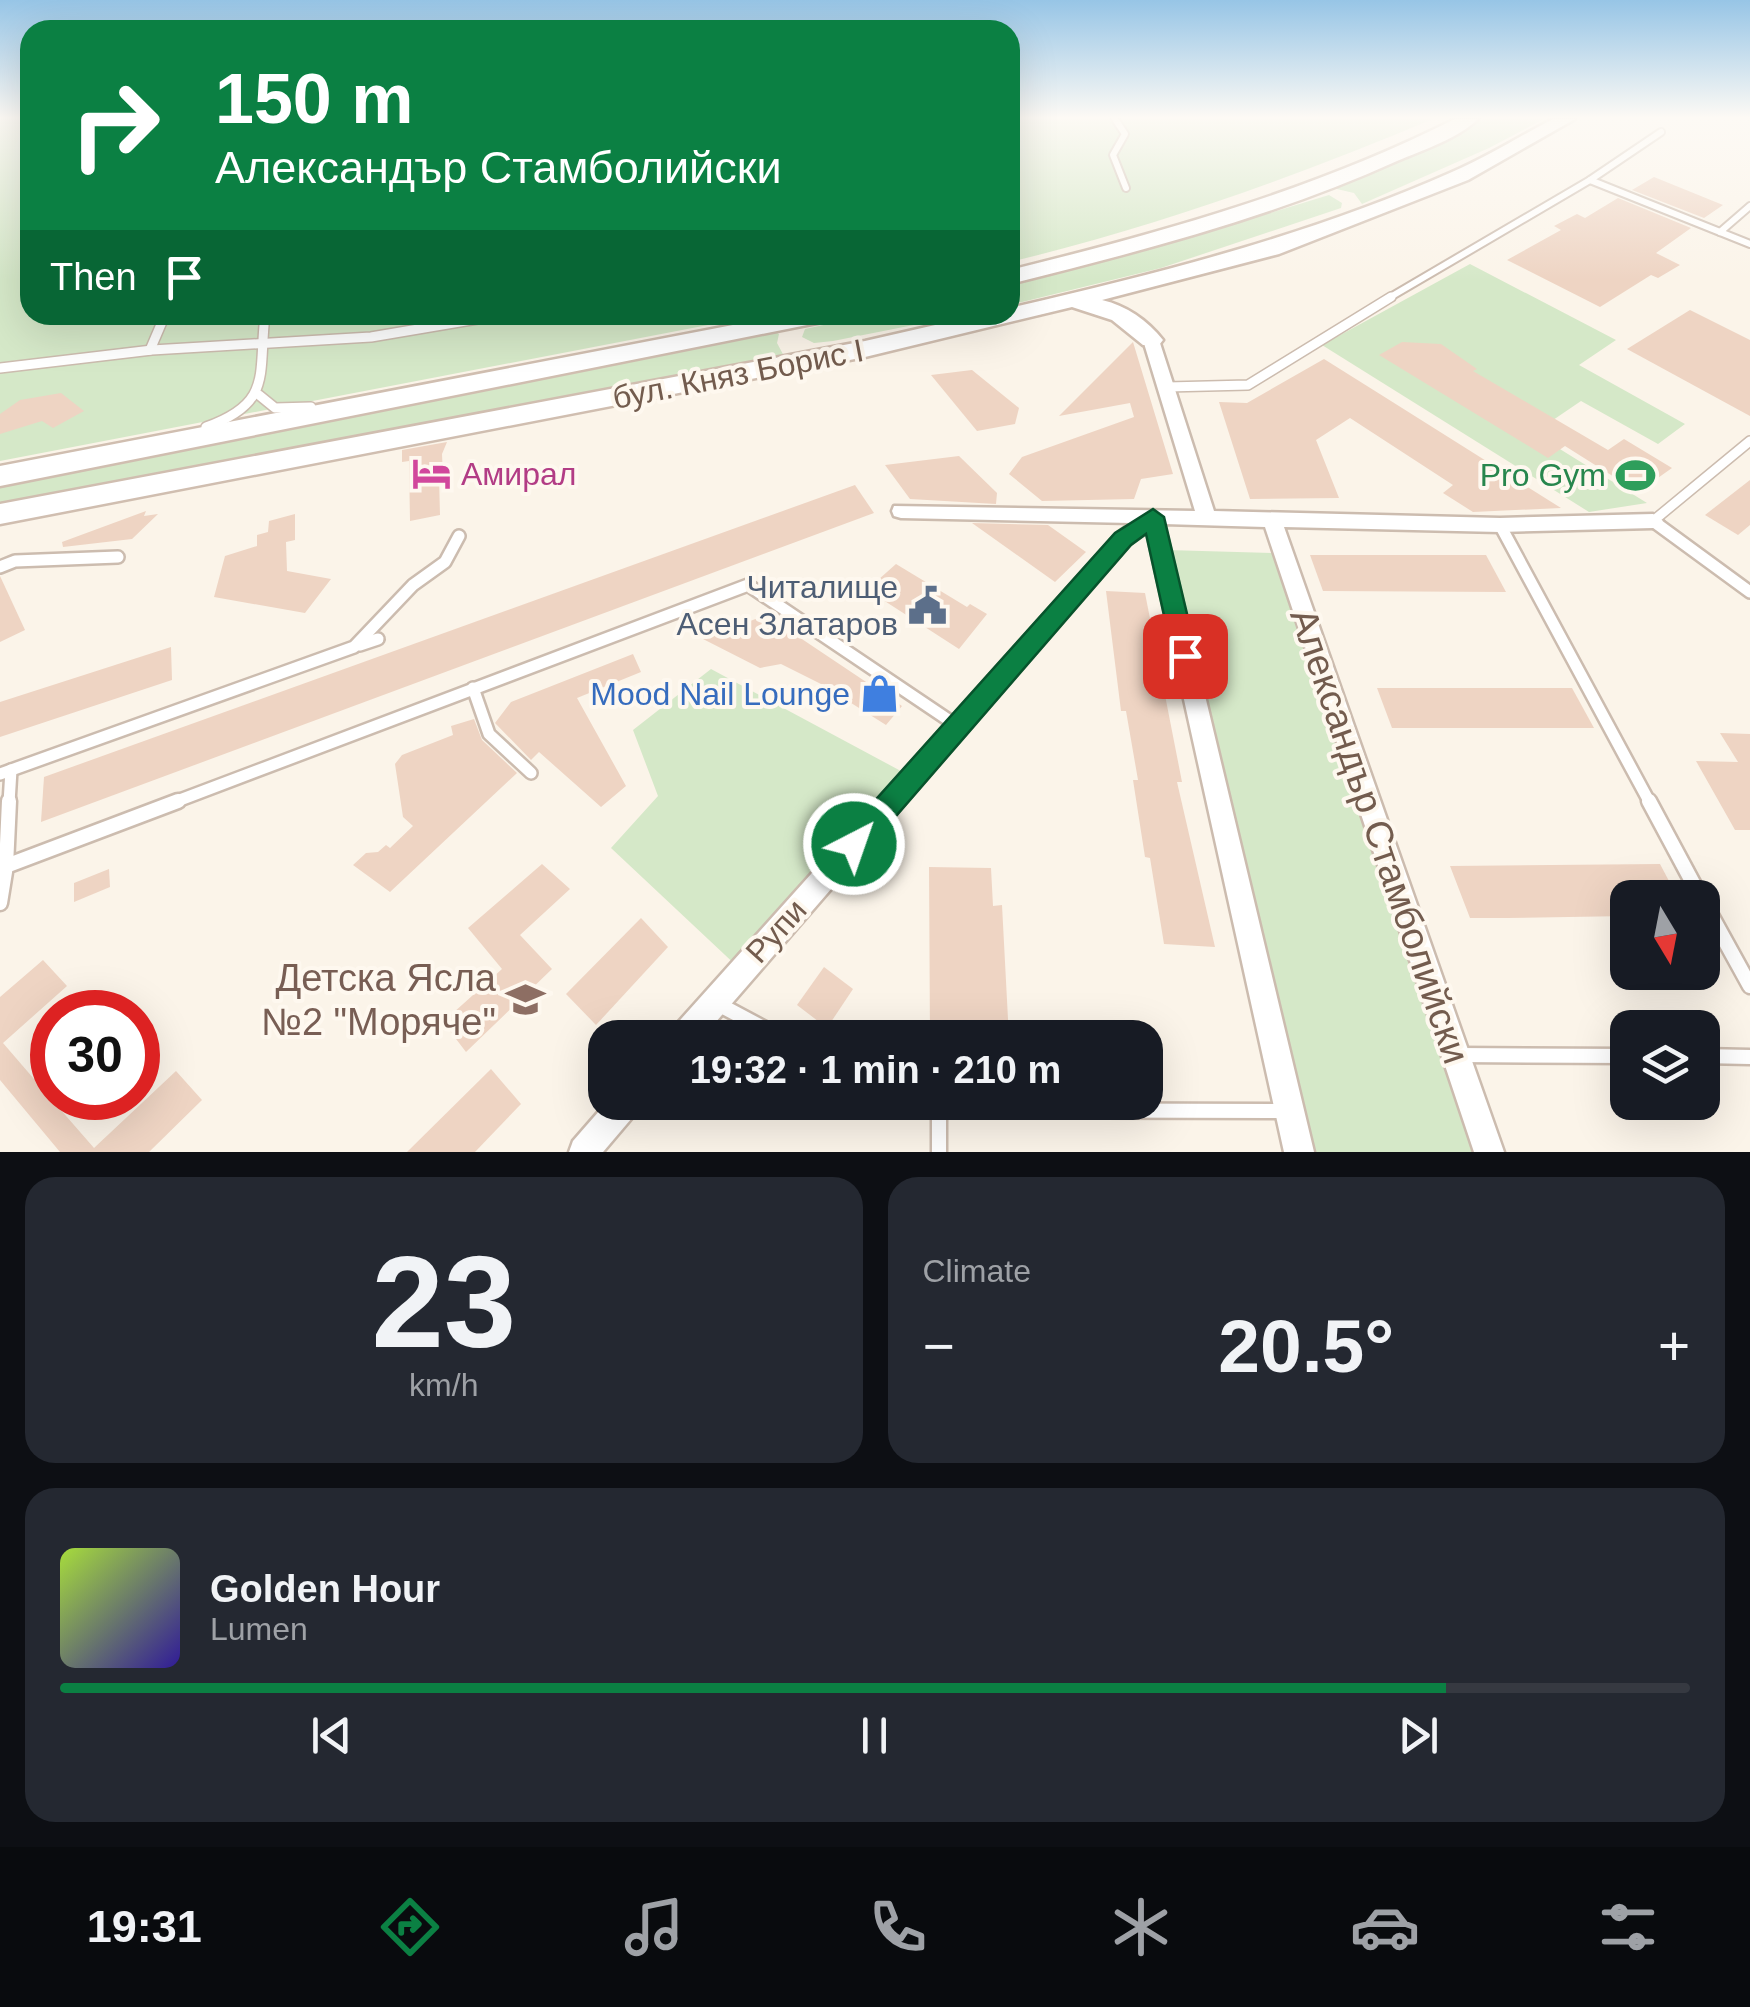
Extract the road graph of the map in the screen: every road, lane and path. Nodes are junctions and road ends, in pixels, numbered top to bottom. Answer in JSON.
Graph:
{"nodes":[{"id":1,"x":1120,"y":173,"type":"edge"},
{"id":2,"x":1351,"y":173,"type":"edge"},
{"id":3,"x":1468,"y":173,"type":"edge"},
{"id":4,"x":1601,"y":173,"type":"edge"},
{"id":5,"x":1590,"y":180,"type":"junction"},
{"id":6,"x":1126,"y":188,"type":"dead end"},
{"id":7,"x":1274,"y":204,"type":"junction"},
{"id":8,"x":1750,"y":206,"type":"edge"},
{"id":9,"x":1313,"y":232,"type":"junction"},
{"id":10,"x":1720,"y":232,"type":"junction"},
{"id":11,"x":1750,"y":244,"type":"edge"},
{"id":12,"x":1020,"y":274,"type":"edge"},
{"id":13,"x":1181,"y":275,"type":"junction"},
{"id":14,"x":1039,"y":311,"type":"junction"},
{"id":15,"x":1020,"y":315,"type":"edge"},
{"id":16,"x":161,"y":325,"type":"edge"},
{"id":17,"x":263,"y":325,"type":"edge"},
{"id":18,"x":457,"y":325,"type":"edge"},
{"id":19,"x":771,"y":325,"type":"edge"},
{"id":20,"x":812,"y":325,"type":"edge"},
{"id":21,"x":975,"y":325,"type":"edge"},
{"id":22,"x":1152,"y":340,"type":"junction"},
{"id":23,"x":260,"y":346,"type":"junction"},
{"id":24,"x":865,"y":349,"type":"junction"},
{"id":25,"x":150,"y":350,"type":"junction"},
{"id":26,"x":0,"y":368,"type":"edge"},
{"id":27,"x":1166,"y":387,"type":"junction"},
{"id":28,"x":421,"y":393,"type":"junction"},
{"id":29,"x":259,"y":395,"type":"junction"},
{"id":30,"x":1750,"y":441,"type":"edge"},
{"id":31,"x":112,"y":454,"type":"junction"},
{"id":32,"x":0,"y":476,"type":"edge"},
{"id":33,"x":901,"y":511,"type":"dead end"},
{"id":34,"x":0,"y":514,"type":"edge"},
{"id":35,"x":1153,"y":517,"type":"junction"},
{"id":36,"x":1207,"y":518,"type":"junction"},
{"id":37,"x":1272,"y":520,"type":"junction"},
{"id":38,"x":1652,"y":520,"type":"junction"},
{"id":39,"x":1500,"y":525,"type":"junction"},
{"id":40,"x":459,"y":536,"type":"dead end"},
{"id":41,"x":118,"y":557,"type":"dead end"},
{"id":42,"x":0,"y":566,"type":"edge"},
{"id":43,"x":1750,"y":592,"type":"edge"},
{"id":44,"x":378,"y":638,"type":"dead end"},
{"id":45,"x":354,"y":647,"type":"junction"},
{"id":46,"x":473,"y":688,"type":"junction"},
{"id":47,"x":956,"y":724,"type":"junction"},
{"id":48,"x":6,"y":772,"type":"edge"},
{"id":49,"x":532,"y":772,"type":"dead end"},
{"id":50,"x":6,"y":866,"type":"junction"},
{"id":51,"x":1692,"y":880,"type":"edge"},
{"id":52,"x":0,"y":903,"type":"edge"},
{"id":53,"x":1720,"y":930,"type":"edge"},
{"id":54,"x":1748,"y":979,"type":"edge"},
{"id":55,"x":713,"y":1002,"type":"junction"},
{"id":56,"x":698,"y":1020,"type":"edge"},
{"id":57,"x":748,"y":1020,"type":"edge"},
{"id":58,"x":1456,"y":1055,"type":"junction"},
{"id":59,"x":1610,"y":1056,"type":"edge"},
{"id":60,"x":1720,"y":1056,"type":"edge"},
{"id":61,"x":1750,"y":1056,"type":"edge"},
{"id":62,"x":1163,"y":1111,"type":"edge"},
{"id":63,"x":1289,"y":1111,"type":"junction"},
{"id":64,"x":611,"y":1120,"type":"edge"},
{"id":65,"x":939,"y":1120,"type":"edge"},
{"id":66,"x":584,"y":1152,"type":"edge"},
{"id":67,"x":939,"y":1152,"type":"edge"},
{"id":68,"x":1299,"y":1152,"type":"edge"},
{"id":69,"x":1489,"y":1152,"type":"edge"}],
"edges":[{"from":1,"to":6,"type":"lane"},
{"from":2,"to":7,"type":"main road"},
{"from":3,"to":9,"type":"main road","name":"бул. Княз Борис I"},
{"from":4,"to":5,"type":"lane"},
{"from":5,"to":10,"type":"lane"},
{"from":5,"to":27,"type":"lane"},
{"from":7,"to":9,"type":"main road"},
{"from":7,"to":12,"type":"main road"},
{"from":8,"to":10,"type":"lane"},
{"from":9,"to":13,"type":"main road","name":"бул. Княз Борис I"},
{"from":10,"to":11,"type":"lane"},
{"from":13,"to":14,"type":"main road","name":"бул. Княз Борис I"},
{"from":13,"to":22,"type":"main road"},
{"from":14,"to":15,"type":"main road","name":"бул. Княз Борис I"},
{"from":14,"to":22,"type":"main road"},
{"from":16,"to":25,"type":"lane"},
{"from":17,"to":23,"type":"lane"},
{"from":18,"to":23,"type":"lane"},
{"from":19,"to":28,"type":"main road","name":"бул. Княз Борис I"},
{"from":20,"to":24,"type":"main road"},
{"from":21,"to":24,"type":"main road","name":"бул. Княз Борис I"},
{"from":22,"to":27,"type":"street"},
{"from":23,"to":25,"type":"lane"},
{"from":23,"to":29,"type":"lane"},
{"from":24,"to":34,"type":"main road","name":"бул. Княз Борис I"},
{"from":25,"to":26,"type":"lane"},
{"from":27,"to":36,"type":"street"},
{"from":28,"to":29,"type":"lane"},
{"from":28,"to":31,"type":"main road","name":"бул. Княз Борис I"},
{"from":29,"to":31,"type":"lane"},
{"from":30,"to":38,"type":"lane"},
{"from":31,"to":32,"type":"main road","name":"бул. Княз Борис I"},
{"from":33,"to":35,"type":"street"},
{"from":35,"to":36,"type":"street"},
{"from":35,"to":47,"type":"street","name":"Рупи"},
{"from":35,"to":63,"type":"street"},
{"from":36,"to":37,"type":"street"},
{"from":37,"to":39,"type":"street"},
{"from":37,"to":58,"type":"street","name":"Александър Стамболийски"},
{"from":38,"to":39,"type":"street"},
{"from":38,"to":43,"type":"lane"},
{"from":39,"to":51,"type":"lane"},
{"from":40,"to":45,"type":"lane"},
{"from":41,"to":42,"type":"lane"},
{"from":44,"to":45,"type":"lane"},
{"from":45,"to":48,"type":"lane"},
{"from":46,"to":47,"type":"lane"},
{"from":46,"to":49,"type":"lane"},
{"from":46,"to":50,"type":"lane"},
{"from":47,"to":55,"type":"street","name":"Рупи"},
{"from":48,"to":50,"type":"lane"},
{"from":50,"to":52,"type":"lane"},
{"from":53,"to":54,"type":"lane"},
{"from":55,"to":56,"type":"street","name":"Рупи"},
{"from":55,"to":57,"type":"lane"},
{"from":58,"to":59,"type":"lane"},
{"from":58,"to":69,"type":"street","name":"Александър Стамболийски"},
{"from":60,"to":61,"type":"lane"},
{"from":62,"to":63,"type":"lane"},
{"from":63,"to":68,"type":"street"},
{"from":64,"to":66,"type":"street"},
{"from":65,"to":67,"type":"lane"}]}
